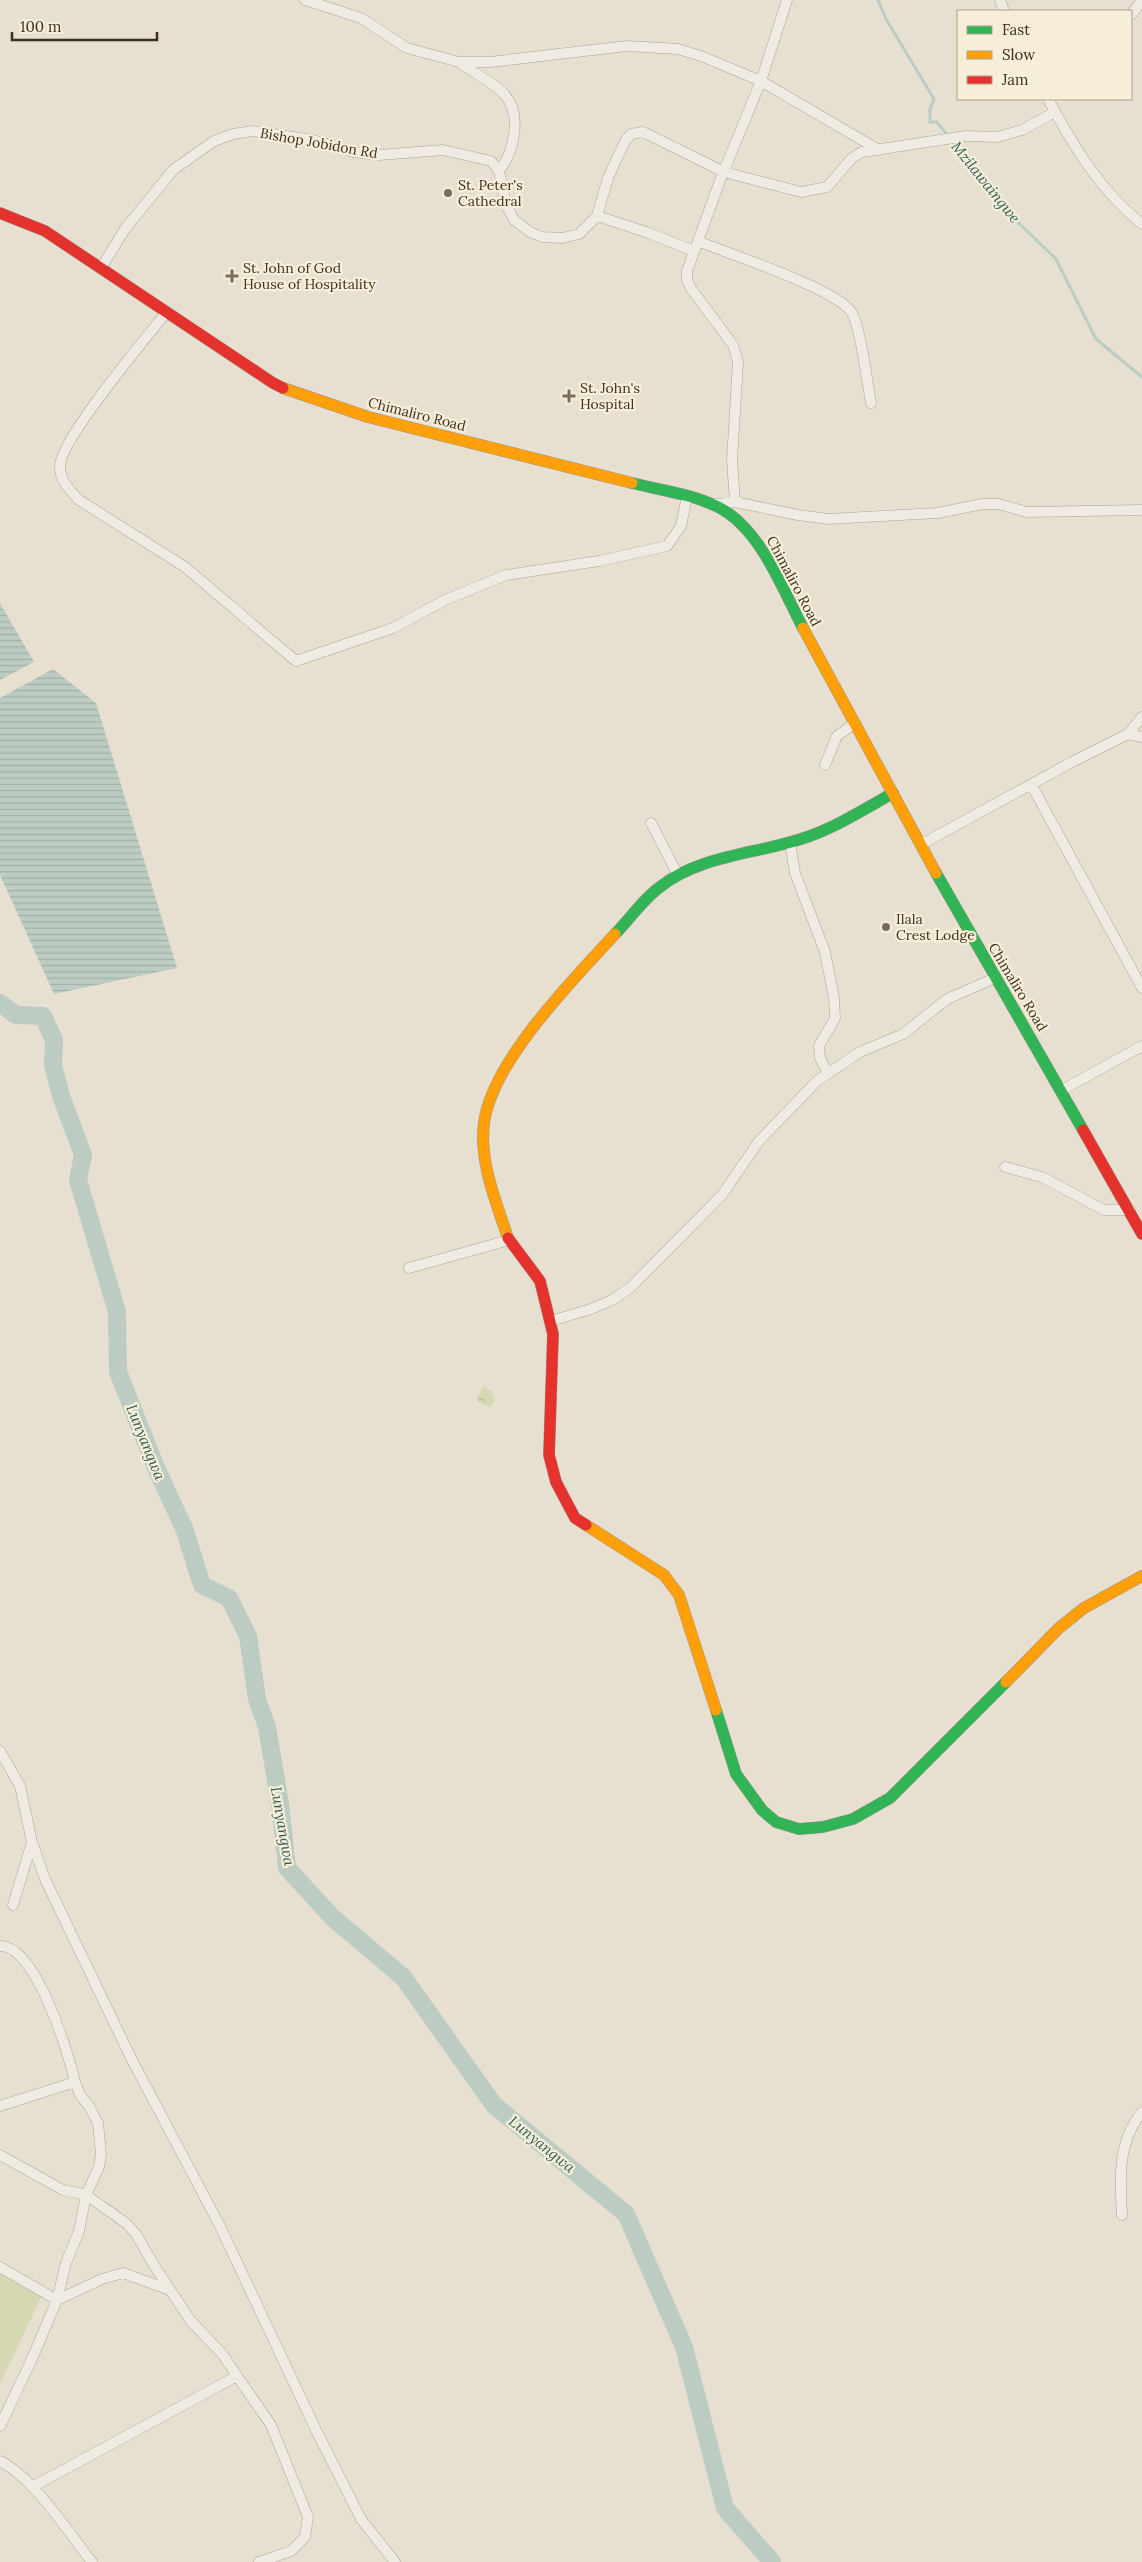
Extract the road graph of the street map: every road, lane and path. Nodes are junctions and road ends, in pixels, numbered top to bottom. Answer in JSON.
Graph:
{"nodes":[{"id":1,"x":305,"y":0,"type":"edge"},
{"id":2,"x":787,"y":0,"type":"edge"},
{"id":3,"x":1142,"y":0,"type":"edge"},
{"id":4,"x":1132,"y":14,"type":"edge"},
{"id":5,"x":459,"y":62,"type":"junction"},
{"id":6,"x":761,"y":81,"type":"junction"},
{"id":7,"x":1049,"y":100,"type":"edge"},
{"id":8,"x":1055,"y":112,"type":"junction"},
{"id":9,"x":879,"y":150,"type":"junction"},
{"id":10,"x":499,"y":171,"type":"junction"},
{"id":11,"x":724,"y":172,"type":"junction"},
{"id":12,"x":0,"y":213,"type":"edge"},
{"id":13,"x":597,"y":216,"type":"junction"},
{"id":14,"x":1142,"y":224,"type":"edge"},
{"id":15,"x":696,"y":246,"type":"junction"},
{"id":16,"x":101,"y":268,"type":"junction"},
{"id":17,"x":166,"y":313,"type":"junction"},
{"id":18,"x":870,"y":403,"type":"dead end"},
{"id":19,"x":687,"y":496,"type":"junction"},
{"id":20,"x":735,"y":502,"type":"junction"},
{"id":21,"x":716,"y":504,"type":"junction"},
{"id":22,"x":1142,"y":510,"type":"edge"},
{"id":23,"x":1142,"y":716,"type":"edge"},
{"id":24,"x":854,"y":724,"type":"junction"},
{"id":25,"x":1128,"y":734,"type":"junction"},
{"id":26,"x":1142,"y":737,"type":"edge"},
{"id":27,"x":825,"y":765,"type":"dead end"},
{"id":28,"x":1032,"y":786,"type":"junction"},
{"id":29,"x":893,"y":793,"type":"junction"},
{"id":30,"x":651,"y":823,"type":"dead end"},
{"id":31,"x":790,"y":843,"type":"junction"},
{"id":32,"x":920,"y":845,"type":"junction"},
{"id":33,"x":678,"y":875,"type":"junction"},
{"id":34,"x":995,"y":978,"type":"junction"},
{"id":35,"x":1142,"y":988,"type":"edge"},
{"id":36,"x":1142,"y":1046,"type":"edge"},
{"id":37,"x":828,"y":1073,"type":"junction"},
{"id":38,"x":1062,"y":1090,"type":"junction"},
{"id":39,"x":1005,"y":1167,"type":"dead end"},
{"id":40,"x":1130,"y":1210,"type":"junction"},
{"id":41,"x":1142,"y":1234,"type":"edge"},
{"id":42,"x":509,"y":1240,"type":"junction"},
{"id":43,"x":410,"y":1268,"type":"dead end"},
{"id":44,"x":551,"y":1321,"type":"junction"},
{"id":45,"x":1142,"y":1576,"type":"edge"},
{"id":46,"x":0,"y":1751,"type":"edge"},
{"id":47,"x":32,"y":1842,"type":"junction"},
{"id":48,"x":13,"y":1905,"type":"dead end"},
{"id":49,"x":0,"y":1946,"type":"edge"},
{"id":50,"x":75,"y":2082,"type":"junction"},
{"id":51,"x":0,"y":2106,"type":"edge"},
{"id":52,"x":1142,"y":2112,"type":"edge"},
{"id":53,"x":0,"y":2155,"type":"edge"},
{"id":54,"x":86,"y":2195,"type":"junction"},
{"id":55,"x":1122,"y":2215,"type":"dead end"},
{"id":56,"x":0,"y":2268,"type":"edge"},
{"id":57,"x":170,"y":2290,"type":"junction"},
{"id":58,"x":57,"y":2300,"type":"junction"},
{"id":59,"x":237,"y":2376,"type":"junction"},
{"id":60,"x":0,"y":2426,"type":"edge"},
{"id":61,"x":0,"y":2461,"type":"edge"},
{"id":62,"x":32,"y":2487,"type":"junction"},
{"id":63,"x":92,"y":2562,"type":"edge"},
{"id":64,"x":259,"y":2562,"type":"edge"},
{"id":65,"x":395,"y":2562,"type":"edge"}],
"edges":[{"from":1,"to":5,"type":"street"},
{"from":2,"to":6,"type":"street"},
{"from":3,"to":4,"type":"street"},
{"from":5,"to":6,"type":"street"},
{"from":5,"to":10,"type":"street"},
{"from":6,"to":9,"type":"street"},
{"from":6,"to":11,"type":"street"},
{"from":7,"to":8,"type":"street"},
{"from":8,"to":9,"type":"street"},
{"from":8,"to":14,"type":"street"},
{"from":9,"to":11,"type":"street"},
{"from":10,"to":13,"type":"street"},
{"from":10,"to":16,"type":"street","name":"Bishop Jobidon Rd"},
{"from":11,"to":13,"type":"street"},
{"from":11,"to":15,"type":"street"},
{"from":12,"to":16,"type":"street","name":"Chimaliro Road"},
{"from":13,"to":15,"type":"street"},
{"from":15,"to":18,"type":"street"},
{"from":15,"to":20,"type":"street"},
{"from":16,"to":17,"type":"street","name":"Chimaliro Road"},
{"from":17,"to":19,"type":"street","name":"Chimaliro Road"},
{"from":17,"to":19,"type":"street"},
{"from":19,"to":21,"type":"street","name":"Chimaliro Road"},
{"from":20,"to":21,"type":"street"},
{"from":20,"to":22,"type":"street"},
{"from":21,"to":24,"type":"street","name":"Chimaliro Road"},
{"from":23,"to":25,"type":"street"},
{"from":24,"to":27,"type":"street"},
{"from":24,"to":29,"type":"street","name":"Chimaliro Road"},
{"from":25,"to":26,"type":"street"},
{"from":25,"to":28,"type":"street"},
{"from":28,"to":32,"type":"street"},
{"from":28,"to":35,"type":"street"},
{"from":29,"to":31,"type":"street"},
{"from":29,"to":32,"type":"street","name":"Chimaliro Road"},
{"from":30,"to":33,"type":"street"},
{"from":31,"to":33,"type":"street"},
{"from":31,"to":37,"type":"street"},
{"from":32,"to":34,"type":"street","name":"Chimaliro Road"},
{"from":33,"to":42,"type":"street"},
{"from":34,"to":37,"type":"street"},
{"from":34,"to":38,"type":"street","name":"Chimaliro Road"},
{"from":36,"to":38,"type":"street"},
{"from":37,"to":44,"type":"street"},
{"from":38,"to":40,"type":"street","name":"Chimaliro Road"},
{"from":39,"to":40,"type":"street"},
{"from":40,"to":41,"type":"street","name":"Chimaliro Road"},
{"from":42,"to":43,"type":"street"},
{"from":42,"to":44,"type":"street"},
{"from":44,"to":45,"type":"street"},
{"from":46,"to":47,"type":"street"},
{"from":47,"to":48,"type":"street"},
{"from":47,"to":65,"type":"street"},
{"from":49,"to":50,"type":"street"},
{"from":50,"to":51,"type":"street"},
{"from":50,"to":54,"type":"street"},
{"from":52,"to":55,"type":"street"},
{"from":53,"to":54,"type":"street"},
{"from":54,"to":57,"type":"street"},
{"from":54,"to":58,"type":"street"},
{"from":56,"to":58,"type":"street"},
{"from":57,"to":58,"type":"street"},
{"from":57,"to":59,"type":"street"},
{"from":58,"to":60,"type":"street"},
{"from":59,"to":62,"type":"street"},
{"from":59,"to":64,"type":"street"},
{"from":61,"to":62,"type":"street"},
{"from":62,"to":63,"type":"street"}]}
